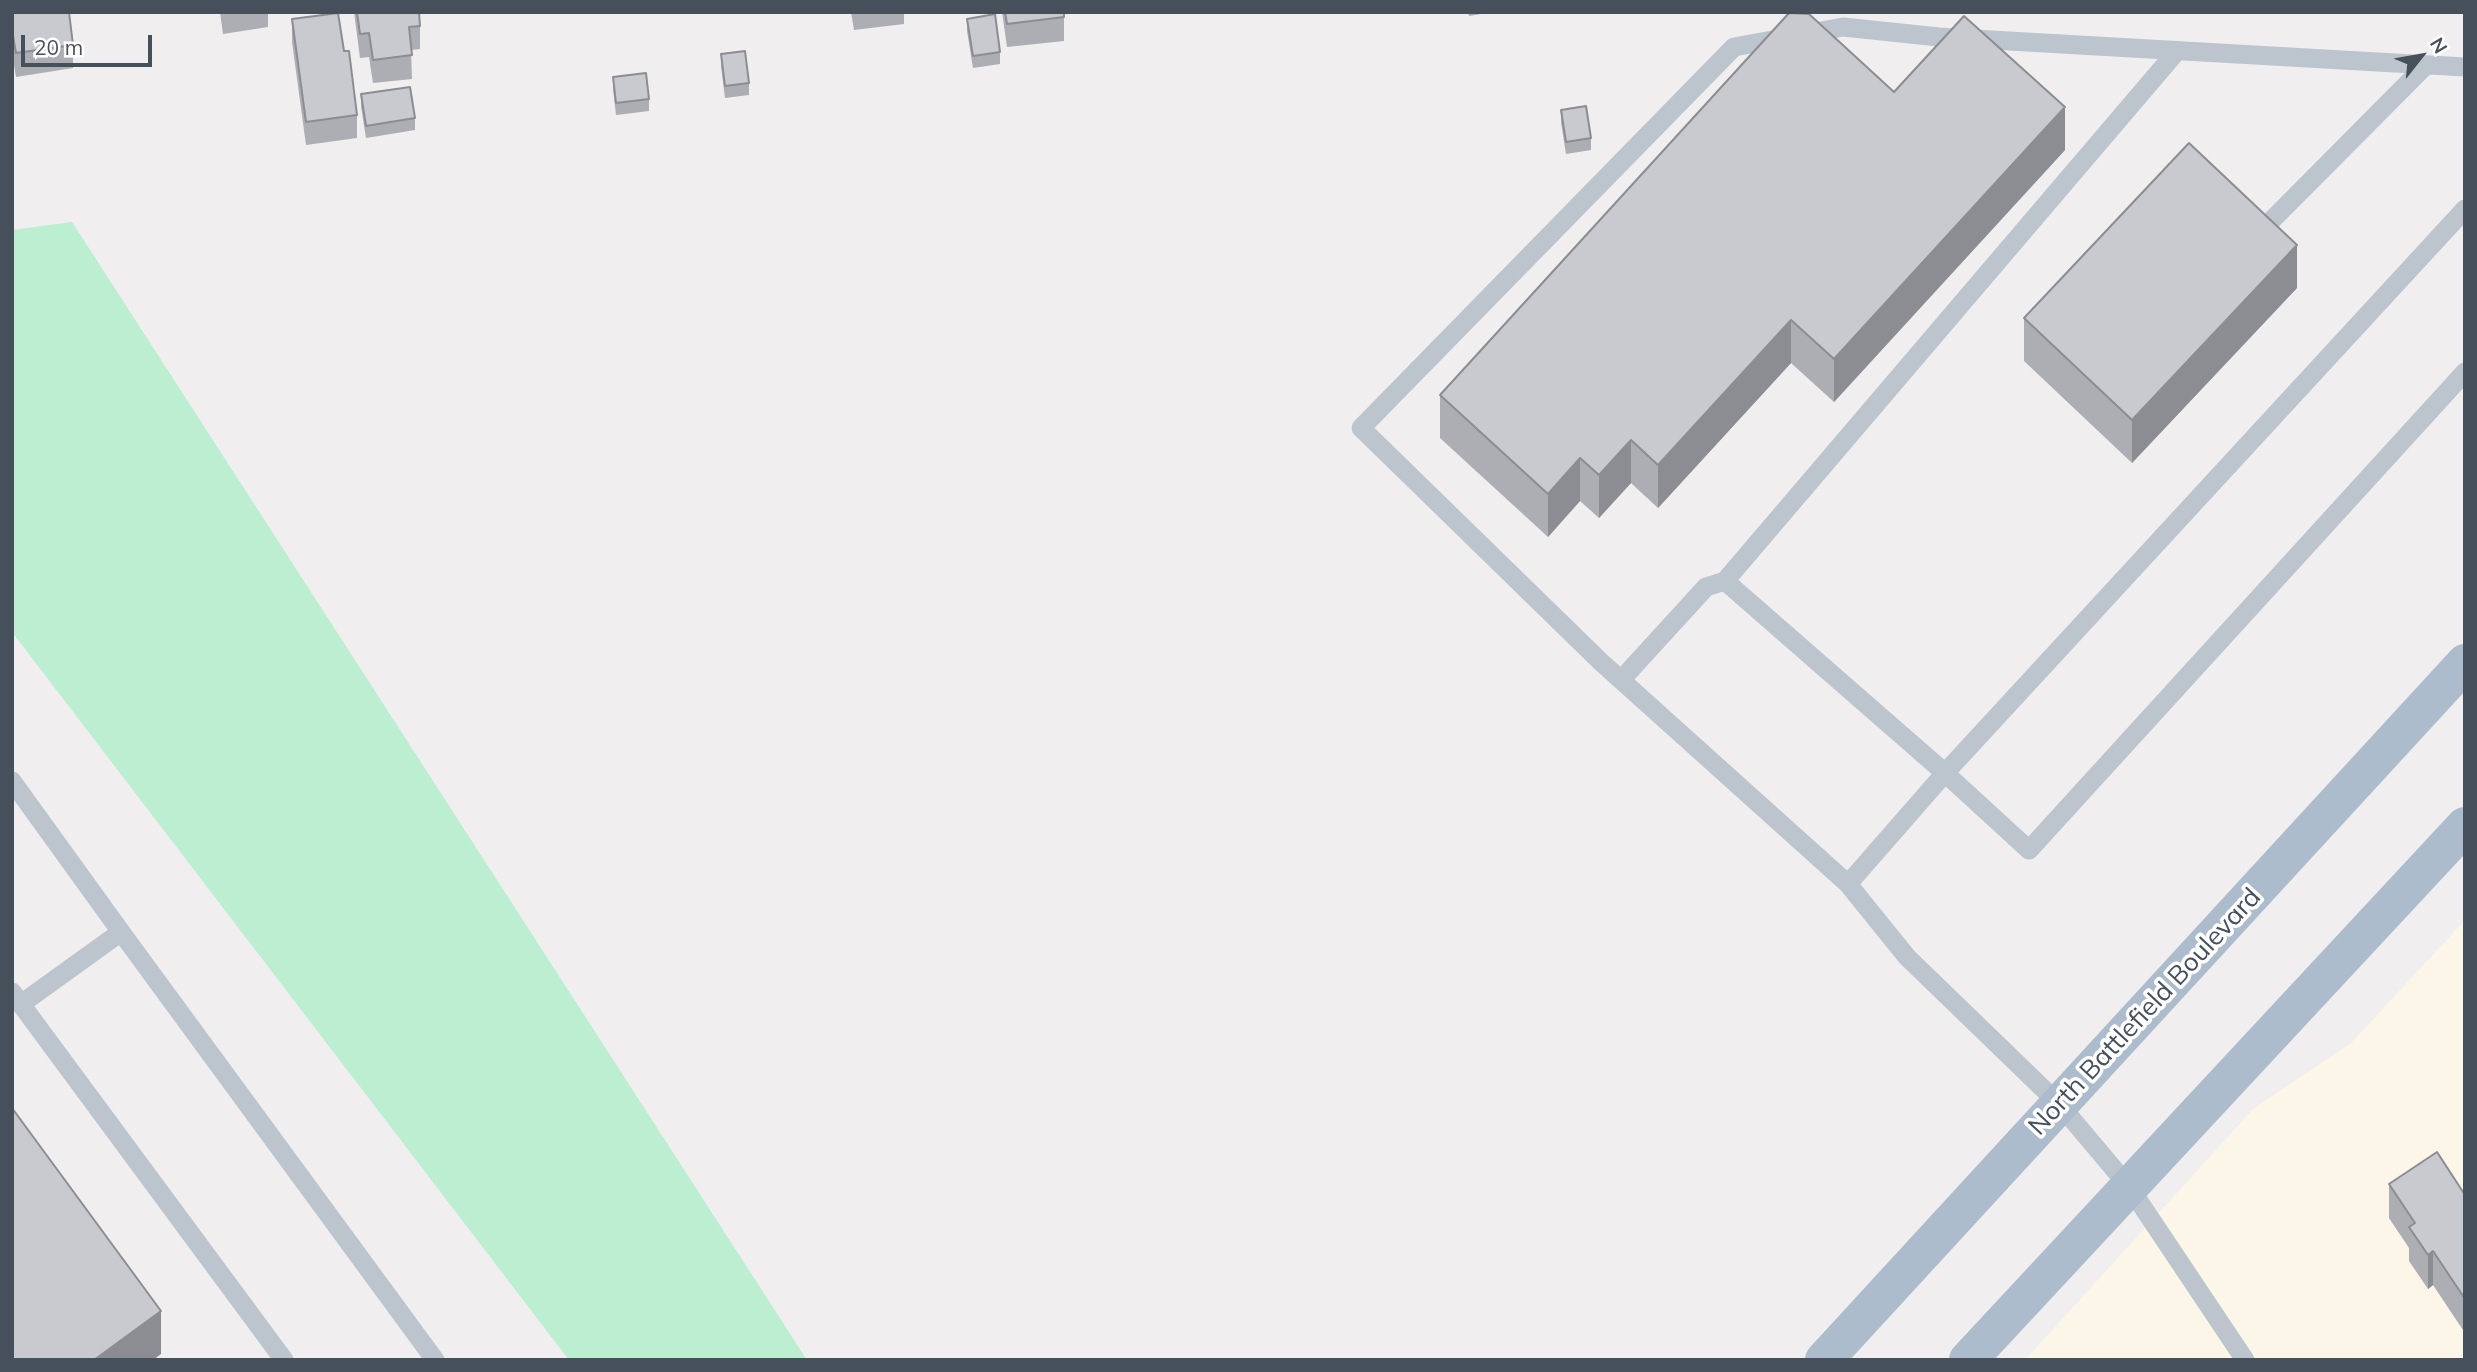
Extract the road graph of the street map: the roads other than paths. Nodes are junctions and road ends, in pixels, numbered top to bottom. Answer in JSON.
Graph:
{"nodes":[{"id":1,"x":2177,"y":51,"type":"junction"},
{"id":2,"x":2426,"y":65,"type":"junction"},
{"id":3,"x":2465,"y":68,"type":"edge"},
{"id":4,"x":2465,"y":209,"type":"edge"},
{"id":5,"x":2264,"y":228,"type":"edge"},
{"id":6,"x":2465,"y":372,"type":"edge"},
{"id":7,"x":1725,"y":581,"type":"junction"},
{"id":8,"x":2465,"y":663,"type":"edge"},
{"id":9,"x":1621,"y":680,"type":"junction"},
{"id":10,"x":1945,"y":774,"type":"junction"},
{"id":11,"x":12,"y":781,"type":"edge"},
{"id":12,"x":2465,"y":826,"type":"edge"},
{"id":13,"x":1848,"y":884,"type":"junction"},
{"id":14,"x":121,"y":932,"type":"junction"},
{"id":15,"x":17,"y":998,"type":"edge"},
{"id":16,"x":2060,"y":1105,"type":"junction"},
{"id":17,"x":2130,"y":1188,"type":"junction"},
{"id":18,"x":284,"y":1360,"type":"edge"},
{"id":19,"x":435,"y":1360,"type":"edge"},
{"id":20,"x":1824,"y":1360,"type":"edge"},
{"id":21,"x":1968,"y":1360,"type":"edge"},
{"id":22,"x":2245,"y":1360,"type":"edge"}],
"edges":[{"from":1,"to":2,"type":"lane"},
{"from":1,"to":7,"type":"lane"},
{"from":1,"to":9,"type":"lane"},
{"from":2,"to":3,"type":"lane"},
{"from":2,"to":5,"type":"lane"},
{"from":4,"to":10,"type":"lane"},
{"from":6,"to":10,"type":"lane"},
{"from":7,"to":9,"type":"lane"},
{"from":7,"to":10,"type":"lane"},
{"from":8,"to":16,"type":"main road","name":"North Battlefield Boulevard"},
{"from":9,"to":13,"type":"lane"},
{"from":10,"to":13,"type":"lane"},
{"from":11,"to":14,"type":"lane"},
{"from":12,"to":17,"type":"main road"},
{"from":13,"to":16,"type":"lane"},
{"from":14,"to":15,"type":"lane"},
{"from":14,"to":19,"type":"lane"},
{"from":15,"to":18,"type":"lane"},
{"from":16,"to":17,"type":"lane"},
{"from":16,"to":20,"type":"main road","name":"North Battlefield Boulevard"},
{"from":17,"to":21,"type":"main road"},
{"from":17,"to":22,"type":"lane"}]}
